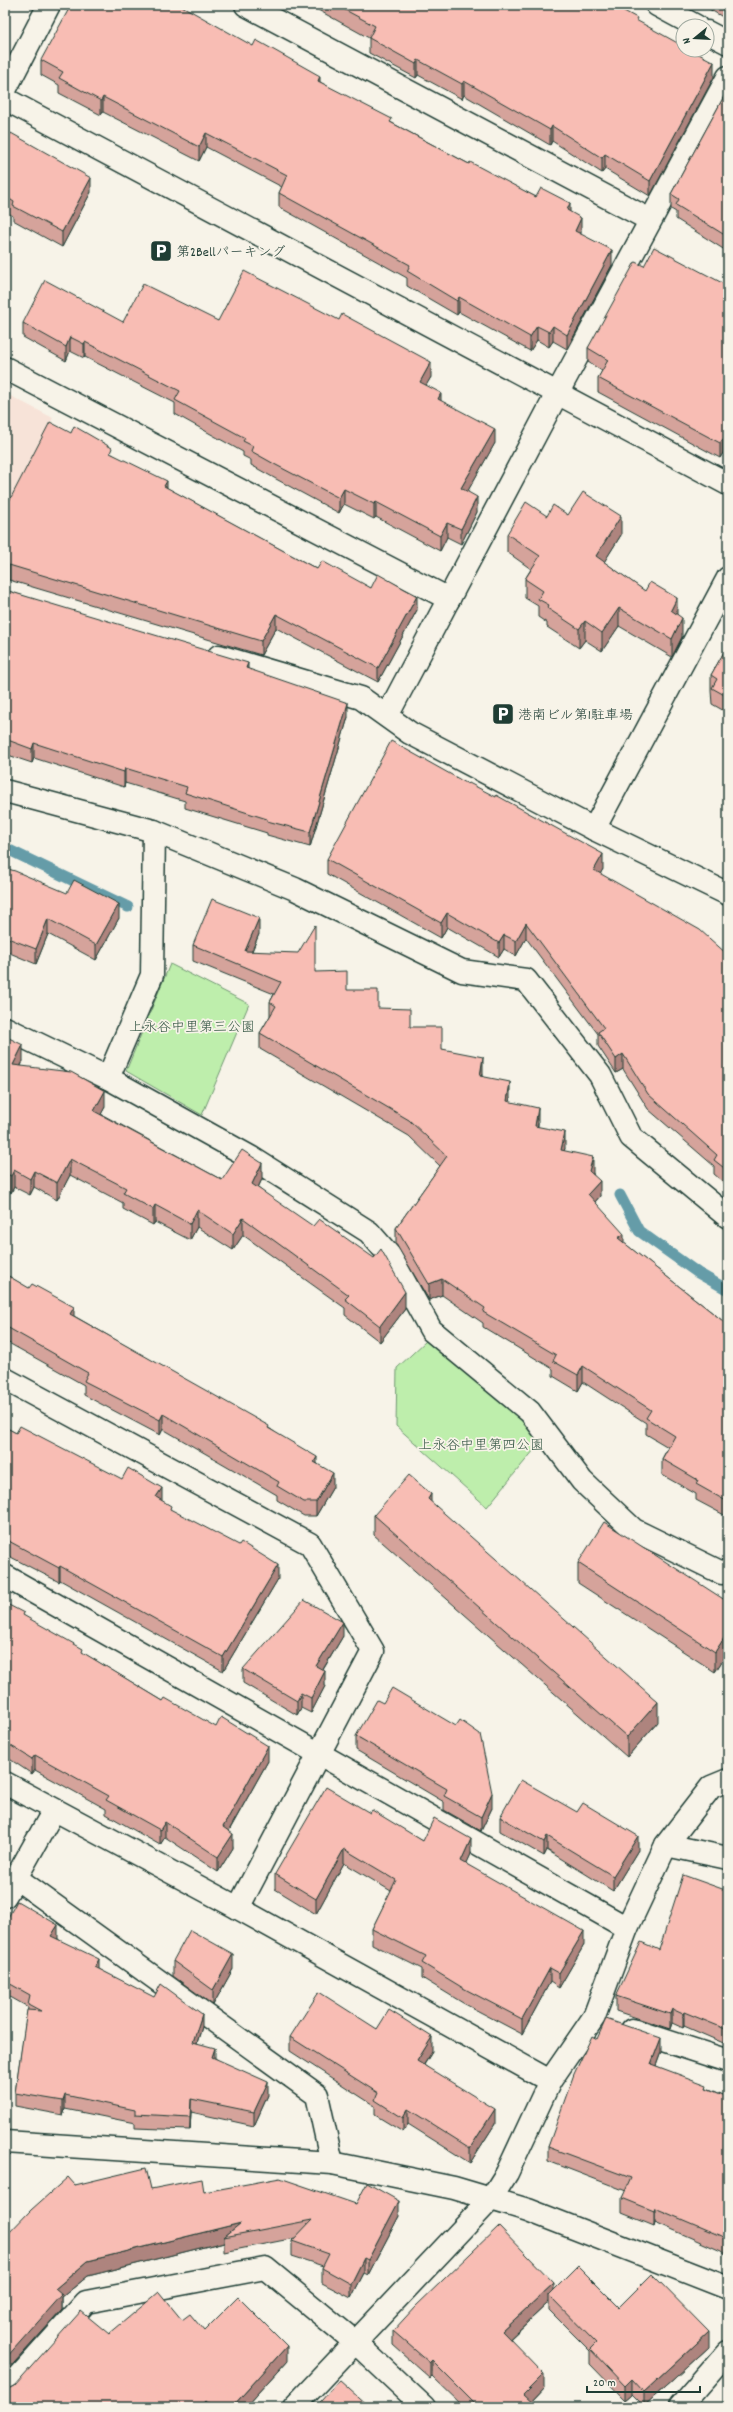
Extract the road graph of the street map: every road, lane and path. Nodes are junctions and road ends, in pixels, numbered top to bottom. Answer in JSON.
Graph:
{"nodes":[{"id":1,"x":49,"y":5,"type":"edge"},
{"id":2,"x":246,"y":5,"type":"edge"},
{"id":3,"x":657,"y":5,"type":"edge"},
{"id":4,"x":681,"y":18,"type":"edge"},
{"id":5,"x":715,"y":36,"type":"edge"},
{"id":6,"x":728,"y":43,"type":"edge"},
{"id":7,"x":728,"y":77,"type":"edge"},
{"id":8,"x":5,"y":90,"type":"edge"},
{"id":9,"x":5,"y":99,"type":"edge"},
{"id":10,"x":650,"y":220,"type":"junction"},
{"id":11,"x":5,"y":368,"type":"edge"},
{"id":12,"x":558,"y":392,"type":"junction"},
{"id":13,"x":728,"y":484,"type":"edge"},
{"id":14,"x":728,"y":578,"type":"edge"},
{"id":15,"x":449,"y":599,"type":"junction"},
{"id":16,"x":202,"y":651,"type":"edge"},
{"id":17,"x":387,"y":716,"type":"junction"},
{"id":18,"x":5,"y":791,"type":"edge"},
{"id":19,"x":594,"y":829,"type":"junction"},
{"id":20,"x":154,"y":831,"type":"junction"},
{"id":21,"x":728,"y":894,"type":"edge"},
{"id":22,"x":5,"y":1028,"type":"edge"},
{"id":23,"x":108,"y":1078,"type":"junction"},
{"id":24,"x":728,"y":1217,"type":"edge"},
{"id":25,"x":6,"y":1381,"type":"edge"},
{"id":26,"x":728,"y":1572,"type":"edge"},
{"id":27,"x":5,"y":1576,"type":"edge"},
{"id":28,"x":318,"y":1754,"type":"junction"},
{"id":29,"x":728,"y":1780,"type":"edge"},
{"id":30,"x":5,"y":1783,"type":"edge"},
{"id":31,"x":54,"y":1810,"type":"junction"},
{"id":32,"x":666,"y":1845,"type":"junction"},
{"id":33,"x":728,"y":1858,"type":"edge"},
{"id":34,"x":10,"y":1887,"type":"edge"},
{"id":35,"x":238,"y":1908,"type":"junction"},
{"id":36,"x":627,"y":1928,"type":"junction"},
{"id":37,"x":594,"y":2018,"type":"junction"},
{"id":38,"x":728,"y":2061,"type":"edge"},
{"id":39,"x":550,"y":2081,"type":"junction"},
{"id":40,"x":5,"y":2142,"type":"edge"},
{"id":41,"x":332,"y":2163,"type":"junction"},
{"id":42,"x":490,"y":2200,"type":"junction"},
{"id":43,"x":728,"y":2288,"type":"edge"},
{"id":44,"x":355,"y":2342,"type":"junction"},
{"id":45,"x":728,"y":2352,"type":"edge"},
{"id":46,"x":5,"y":2392,"type":"edge"},
{"id":47,"x":294,"y":2407,"type":"edge"},
{"id":48,"x":424,"y":2407,"type":"edge"},
{"id":49,"x":680,"y":2407,"type":"edge"}],
"edges":[{"from":1,"to":8,"type":"street"},
{"from":2,"to":10,"type":"street"},
{"from":3,"to":4,"type":"street"},
{"from":5,"to":6,"type":"street"},
{"from":7,"to":10,"type":"street"},
{"from":9,"to":12,"type":"street"},
{"from":10,"to":12,"type":"street"},
{"from":11,"to":15,"type":"street"},
{"from":12,"to":13,"type":"street"},
{"from":12,"to":15,"type":"street"},
{"from":14,"to":19,"type":"street"},
{"from":15,"to":17,"type":"street"},
{"from":16,"to":17,"type":"street"},
{"from":17,"to":19,"type":"street"},
{"from":18,"to":20,"type":"street"},
{"from":19,"to":21,"type":"street"},
{"from":20,"to":23,"type":"street"},
{"from":20,"to":24,"type":"street"},
{"from":22,"to":23,"type":"street"},
{"from":23,"to":26,"type":"street"},
{"from":25,"to":28,"type":"street"},
{"from":27,"to":28,"type":"street"},
{"from":28,"to":35,"type":"street"},
{"from":28,"to":36,"type":"street"},
{"from":29,"to":32,"type":"street"},
{"from":30,"to":31,"type":"street"},
{"from":31,"to":34,"type":"street"},
{"from":31,"to":35,"type":"street"},
{"from":32,"to":33,"type":"street"},
{"from":32,"to":36,"type":"street"},
{"from":34,"to":41,"type":"street"},
{"from":35,"to":39,"type":"street"},
{"from":36,"to":37,"type":"street"},
{"from":37,"to":38,"type":"street"},
{"from":37,"to":39,"type":"street"},
{"from":39,"to":42,"type":"street"},
{"from":40,"to":41,"type":"street"},
{"from":41,"to":42,"type":"street"},
{"from":42,"to":43,"type":"street"},
{"from":42,"to":44,"type":"street"},
{"from":44,"to":46,"type":"street"},
{"from":44,"to":47,"type":"street"},
{"from":44,"to":48,"type":"street"},
{"from":45,"to":49,"type":"street"}]}
